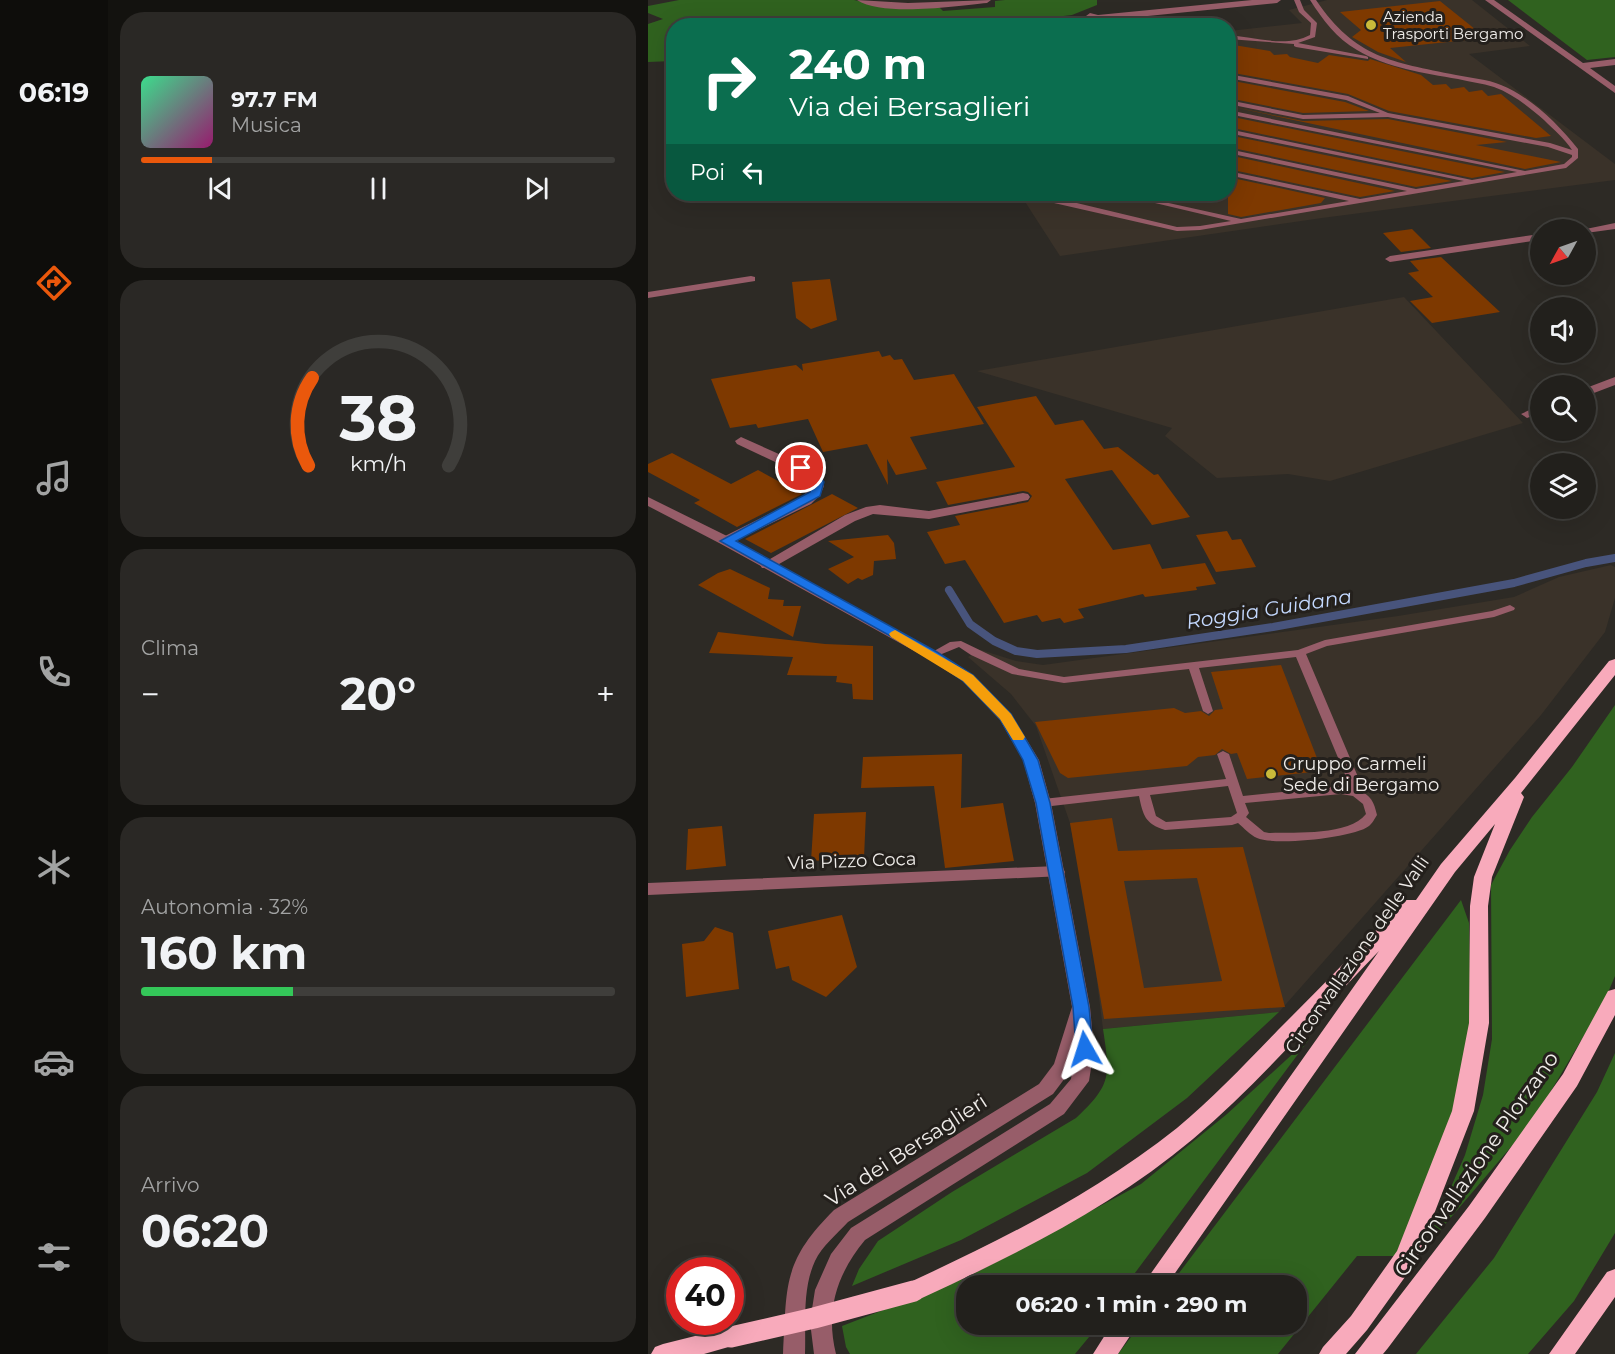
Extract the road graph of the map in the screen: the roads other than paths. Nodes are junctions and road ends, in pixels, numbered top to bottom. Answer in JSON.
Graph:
{"nodes":[{"id":1,"x":861,"y":0,"type":"edge"},
{"id":2,"x":987,"y":0,"type":"edge"},
{"id":3,"x":1277,"y":0,"type":"edge"},
{"id":4,"x":1297,"y":0,"type":"edge"},
{"id":5,"x":1313,"y":0,"type":"edge"},
{"id":6,"x":1489,"y":0,"type":"edge"},
{"id":7,"x":1090,"y":16,"type":"dead end"},
{"id":8,"x":1236,"y":38,"type":"edge"},
{"id":9,"x":1284,"y":42,"type":"junction"},
{"id":10,"x":1378,"y":60,"type":"junction"},
{"id":11,"x":1615,"y":62,"type":"edge"},
{"id":12,"x":1581,"y":66,"type":"junction"},
{"id":13,"x":1236,"y":77,"type":"edge"},
{"id":14,"x":1615,"y":90,"type":"edge"},
{"id":15,"x":1236,"y":104,"type":"edge"},
{"id":16,"x":1236,"y":114,"type":"edge"},
{"id":17,"x":1388,"y":115,"type":"junction"},
{"id":18,"x":1236,"y":133,"type":"edge"},
{"id":19,"x":1236,"y":153,"type":"edge"},
{"id":20,"x":1575,"y":154,"type":"junction"},
{"id":21,"x":1529,"y":172,"type":"junction"},
{"id":22,"x":1236,"y":175,"type":"edge"},
{"id":23,"x":1475,"y":182,"type":"junction"},
{"id":24,"x":1419,"y":192,"type":"junction"},
{"id":25,"x":1057,"y":201,"type":"edge"},
{"id":26,"x":1153,"y":201,"type":"edge"},
{"id":27,"x":1363,"y":201,"type":"junction"},
{"id":28,"x":1244,"y":221,"type":"junction"},
{"id":29,"x":1615,"y":226,"type":"edge"},
{"id":30,"x":1596,"y":229,"type":"edge"},
{"id":31,"x":1530,"y":238,"type":"edge"},
{"id":32,"x":1390,"y":259,"type":"dead end"},
{"id":33,"x":751,"y":279,"type":"dead end"},
{"id":34,"x":648,"y":295,"type":"edge"},
{"id":35,"x":1615,"y":381,"type":"edge"},
{"id":36,"x":1596,"y":388,"type":"edge"},
{"id":37,"x":1530,"y":413,"type":"edge"},
{"id":38,"x":1527,"y":414,"type":"dead end"},
{"id":39,"x":741,"y":441,"type":"dead end"},
{"id":40,"x":1023,"y":497,"type":"dead end"},
{"id":41,"x":648,"y":501,"type":"edge"},
{"id":42,"x":726,"y":541,"type":"junction"},
{"id":43,"x":767,"y":565,"type":"junction"},
{"id":44,"x":1510,"y":608,"type":"dead end"},
{"id":45,"x":1300,"y":653,"type":"junction"},
{"id":46,"x":932,"y":654,"type":"junction"},
{"id":47,"x":1615,"y":664,"type":"edge"},
{"id":48,"x":1193,"y":665,"type":"junction"},
{"id":49,"x":1208,"y":711,"type":"dead end"},
{"id":50,"x":1223,"y":754,"type":"dead end"},
{"id":51,"x":1232,"y":782,"type":"junction"},
{"id":52,"x":1521,"y":782,"type":"junction"},
{"id":53,"x":1144,"y":792,"type":"junction"},
{"id":54,"x":1352,"y":792,"type":"junction"},
{"id":55,"x":1239,"y":800,"type":"junction"},
{"id":56,"x":1043,"y":803,"type":"junction"},
{"id":57,"x":1240,"y":818,"type":"junction"},
{"id":58,"x":1448,"y":868,"type":"junction"},
{"id":59,"x":1057,"y":872,"type":"junction"},
{"id":60,"x":648,"y":889,"type":"edge"},
{"id":61,"x":1615,"y":996,"type":"edge"},
{"id":62,"x":1081,"y":1007,"type":"junction"},
{"id":63,"x":1162,"y":1275,"type":"edge"},
{"id":64,"x":1615,"y":1279,"type":"edge"},
{"id":65,"x":1118,"y":1335,"type":"edge"},
{"id":66,"x":663,"y":1354,"type":"edge"},
{"id":67,"x":794,"y":1354,"type":"edge"},
{"id":68,"x":825,"y":1354,"type":"edge"},
{"id":69,"x":1105,"y":1354,"type":"edge"},
{"id":70,"x":1331,"y":1354,"type":"edge"},
{"id":71,"x":1367,"y":1354,"type":"edge"},
{"id":72,"x":1561,"y":1354,"type":"edge"}],
"edges":[{"from":1,"to":2,"type":"street"},
{"from":3,"to":7,"type":"street"},
{"from":4,"to":9,"type":"lane"},
{"from":5,"to":10,"type":"lane"},
{"from":6,"to":12,"type":"street"},
{"from":8,"to":9,"type":"lane"},
{"from":9,"to":10,"type":"lane"},
{"from":10,"to":20,"type":"lane"},
{"from":11,"to":12,"type":"street"},
{"from":12,"to":14,"type":"street"},
{"from":13,"to":17,"type":"lane"},
{"from":15,"to":17,"type":"lane"},
{"from":16,"to":21,"type":"lane"},
{"from":17,"to":20,"type":"lane"},
{"from":18,"to":23,"type":"lane"},
{"from":19,"to":24,"type":"lane"},
{"from":20,"to":21,"type":"lane"},
{"from":21,"to":23,"type":"lane"},
{"from":22,"to":27,"type":"lane"},
{"from":23,"to":24,"type":"lane"},
{"from":24,"to":27,"type":"lane"},
{"from":25,"to":28,"type":"lane"},
{"from":26,"to":28,"type":"lane"},
{"from":27,"to":28,"type":"lane"},
{"from":29,"to":30,"type":"street"},
{"from":31,"to":32,"type":"street"},
{"from":33,"to":34,"type":"street"},
{"from":35,"to":36,"type":"street"},
{"from":37,"to":38,"type":"street"},
{"from":39,"to":42,"type":"street"},
{"from":40,"to":43,"type":"street"},
{"from":41,"to":42,"type":"street","name":"Via dei Bersaglieri"},
{"from":42,"to":43,"type":"street","name":"Via dei Bersaglieri"},
{"from":43,"to":46,"type":"street","name":"Via dei Bersaglieri"},
{"from":44,"to":45,"type":"lane"},
{"from":45,"to":48,"type":"lane"},
{"from":45,"to":54,"type":"lane"},
{"from":46,"to":48,"type":"lane"},
{"from":46,"to":56,"type":"street","name":"Via dei Bersaglieri"},
{"from":47,"to":52,"type":"highway","name":"Circonvallazione delle Valli"},
{"from":48,"to":49,"type":"lane"},
{"from":50,"to":51,"type":"lane"},
{"from":51,"to":53,"type":"lane"},
{"from":51,"to":55,"type":"lane"},
{"from":52,"to":58,"type":"highway","name":"Circonvallazione delle Valli"},
{"from":52,"to":70,"type":"highway","name":"Circonvallazione Plorzano"},
{"from":53,"to":56,"type":"lane"},
{"from":53,"to":57,"type":"lane"},
{"from":54,"to":55,"type":"lane"},
{"from":54,"to":57,"type":"lane"},
{"from":55,"to":57,"type":"lane"},
{"from":56,"to":59,"type":"street","name":"Via dei Bersaglieri"},
{"from":58,"to":63,"type":"highway","name":"Circonvallazione delle Valli"},
{"from":58,"to":66,"type":"highway","bridge":true},
{"from":59,"to":60,"type":"street","name":"Via Pizzo Coca"},
{"from":59,"to":62,"type":"street","name":"Via dei Bersaglieri"},
{"from":61,"to":71,"type":"highway","name":"Circonvallazione Plorzano"},
{"from":62,"to":67,"type":"street","name":"Via dei Bersaglieri"},
{"from":62,"to":68,"type":"street","name":"Via dei Bersaglieri"},
{"from":64,"to":72,"type":"highway"},
{"from":65,"to":69,"type":"highway"}]}
